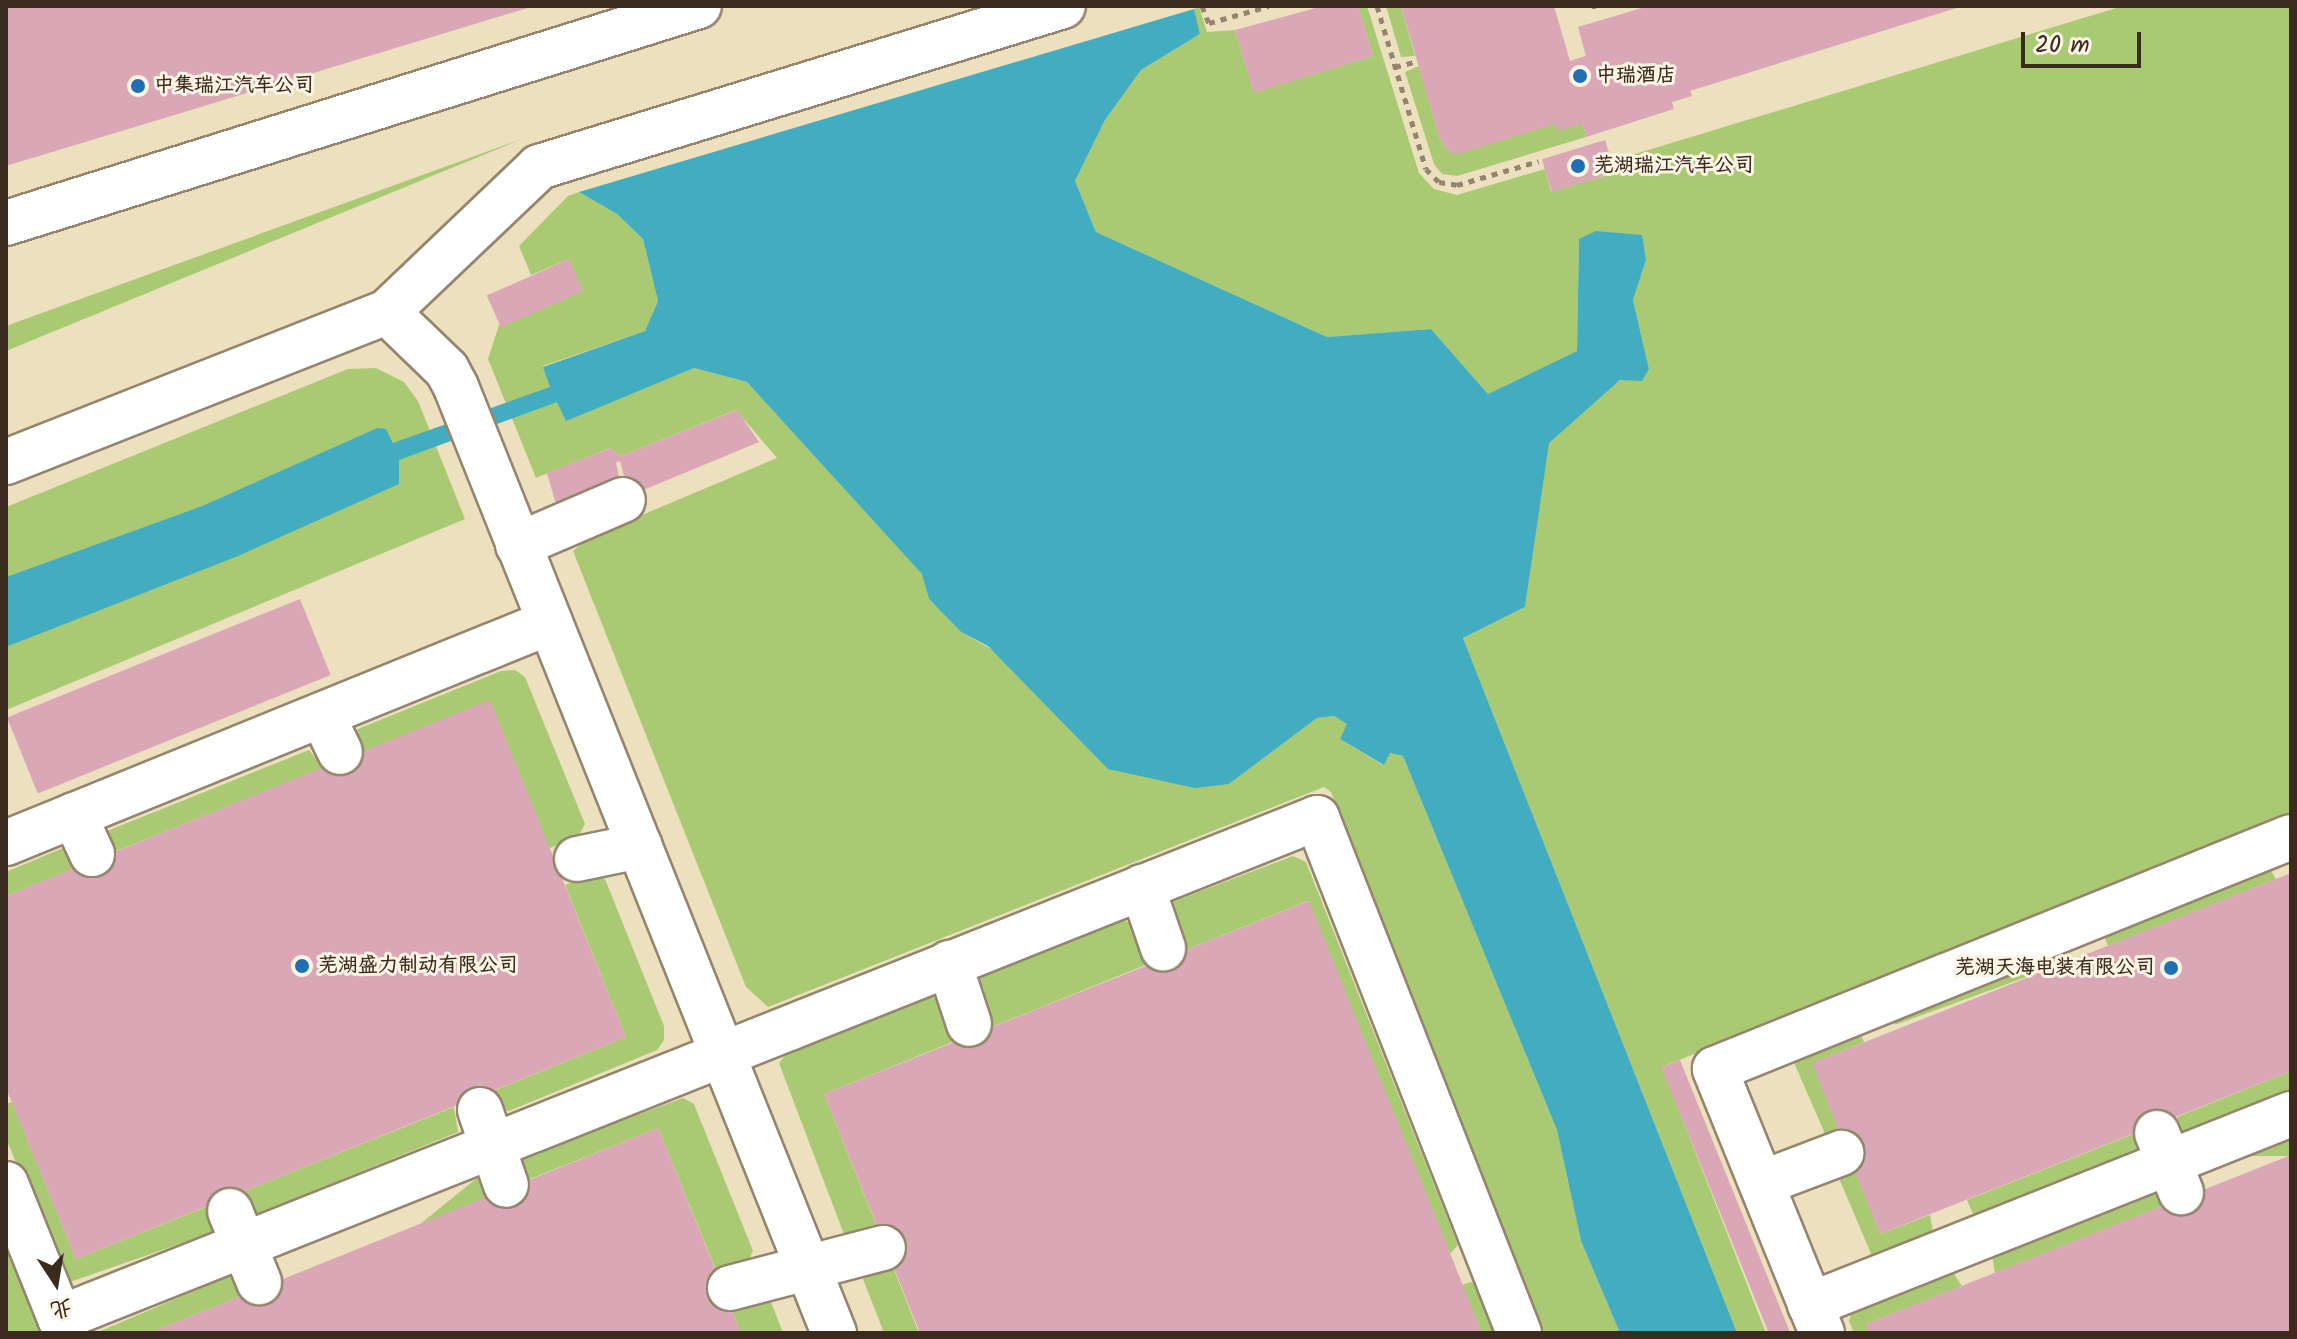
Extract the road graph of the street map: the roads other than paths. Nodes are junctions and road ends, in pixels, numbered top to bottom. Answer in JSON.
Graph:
{"nodes":[{"id":1,"x":699,"y":6,"type":"edge"},
{"id":2,"x":1063,"y":6,"type":"edge"},
{"id":3,"x":6,"y":223,"type":"edge"},
{"id":4,"x":387,"y":312,"type":"junction"},
{"id":5,"x":6,"y":462,"type":"edge"},
{"id":6,"x":623,"y":500,"type":"dead end"},
{"id":7,"x":518,"y":545,"type":"junction"},
{"id":8,"x":550,"y":622,"type":"junction"},
{"id":9,"x":6,"y":843,"type":"edge"},
{"id":10,"x":2288,"y":845,"type":"edge"},
{"id":11,"x":640,"y":846,"type":"junction"},
{"id":12,"x":577,"y":859,"type":"dead end"},
{"id":13,"x":1142,"y":887,"type":"junction"},
{"id":14,"x":1163,"y":948,"type":"dead end"},
{"id":15,"x":949,"y":963,"type":"junction"},
{"id":16,"x":969,"y":1024,"type":"dead end"},
{"id":17,"x":724,"y":1053,"type":"junction"},
{"id":18,"x":2291,"y":1114,"type":"edge"},
{"id":19,"x":1841,"y":1153,"type":"dead end"},
{"id":20,"x":1762,"y":1183,"type":"junction"},
{"id":21,"x":6,"y":1184,"type":"edge"},
{"id":22,"x":883,"y":1248,"type":"dead end"},
{"id":23,"x":807,"y":1266,"type":"junction"},
{"id":24,"x":730,"y":1288,"type":"dead end"},
{"id":25,"x":1816,"y":1319,"type":"edge"},
{"id":26,"x":63,"y":1325,"type":"edge"},
{"id":27,"x":834,"y":1333,"type":"edge"},
{"id":28,"x":1519,"y":1333,"type":"edge"}],
"edges":[{"from":1,"to":3,"type":"lane"},
{"from":2,"to":4,"type":"lane"},
{"from":4,"to":5,"type":"lane"},
{"from":4,"to":7,"type":"lane"},
{"from":6,"to":7,"type":"lane"},
{"from":7,"to":8,"type":"lane"},
{"from":8,"to":9,"type":"lane"},
{"from":8,"to":11,"type":"lane"},
{"from":10,"to":20,"type":"lane"},
{"from":11,"to":12,"type":"lane"},
{"from":11,"to":17,"type":"lane"},
{"from":13,"to":14,"type":"lane"},
{"from":13,"to":15,"type":"lane"},
{"from":13,"to":28,"type":"lane"},
{"from":15,"to":16,"type":"lane"},
{"from":15,"to":17,"type":"lane"},
{"from":17,"to":23,"type":"lane"},
{"from":17,"to":26,"type":"lane"},
{"from":18,"to":25,"type":"lane"},
{"from":19,"to":20,"type":"lane"},
{"from":20,"to":25,"type":"lane"},
{"from":21,"to":26,"type":"lane"},
{"from":22,"to":23,"type":"lane"},
{"from":23,"to":24,"type":"lane"},
{"from":23,"to":27,"type":"lane"}]}
